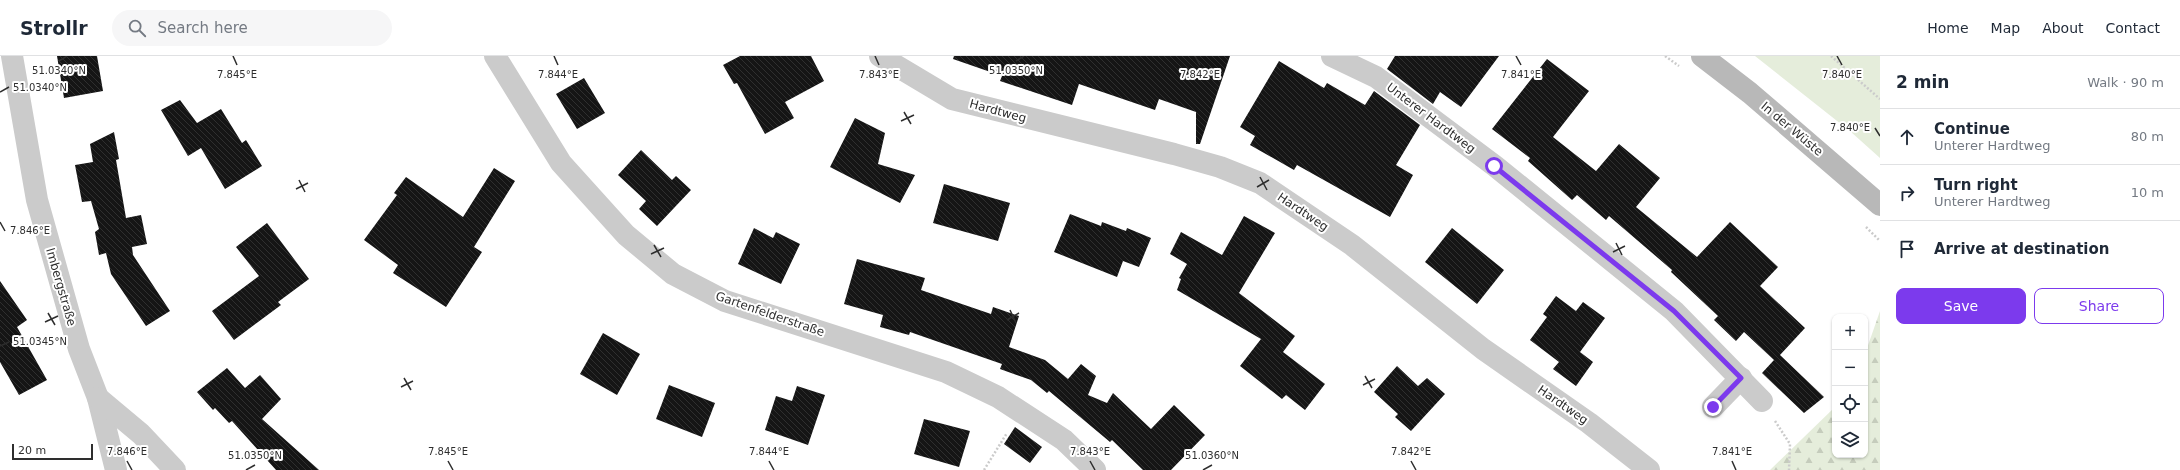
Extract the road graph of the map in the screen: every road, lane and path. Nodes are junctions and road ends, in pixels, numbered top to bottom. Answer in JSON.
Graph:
{"nodes":[{"id":1,"x":12,"y":56,"type":"edge"},
{"id":2,"x":495,"y":56,"type":"edge"},
{"id":3,"x":880,"y":56,"type":"edge"},
{"id":4,"x":1332,"y":56,"type":"edge"},
{"id":5,"x":1702,"y":56,"type":"edge"},
{"id":6,"x":1831,"y":56,"type":"edge"},
{"id":7,"x":1880,"y":99,"type":"edge"},
{"id":8,"x":1880,"y":205,"type":"edge"},
{"id":9,"x":1741,"y":378,"type":"junction"},
{"id":10,"x":98,"y":398,"type":"junction"},
{"id":11,"x":1762,"y":400,"type":"joint"},
{"id":12,"x":1713,"y":407,"type":"dead end"},
{"id":13,"x":1020,"y":411,"type":"junction"},
{"id":14,"x":116,"y":470,"type":"edge"},
{"id":15,"x":175,"y":470,"type":"edge"},
{"id":16,"x":984,"y":470,"type":"edge"},
{"id":17,"x":1095,"y":470,"type":"edge"},
{"id":18,"x":1649,"y":470,"type":"edge"},
{"id":19,"x":1789,"y":470,"type":"edge"}],
"edges":[{"from":1,"to":10,"type":"street","name":"Imbergstraße"},
{"from":2,"to":13,"type":"street","name":"Gartenfelderstraße"},
{"from":3,"to":18,"type":"street","name":"Hardtweg"},
{"from":4,"to":9,"type":"street","name":"Unterer Hardtweg"},
{"from":5,"to":8,"type":"main road","name":"In der Wüste"},
{"from":6,"to":7,"type":"path"},
{"from":9,"to":11,"type":"street","name":"Unterer Hardtweg"},
{"from":9,"to":12,"type":"street"},
{"from":10,"to":14,"type":"street","name":"Imbergstraße"},
{"from":10,"to":15,"type":"street","name":"Imbergstraße"},
{"from":11,"to":19,"type":"path"},
{"from":13,"to":16,"type":"path"},
{"from":13,"to":17,"type":"street","name":"Gartenfelderstraße"}]}
